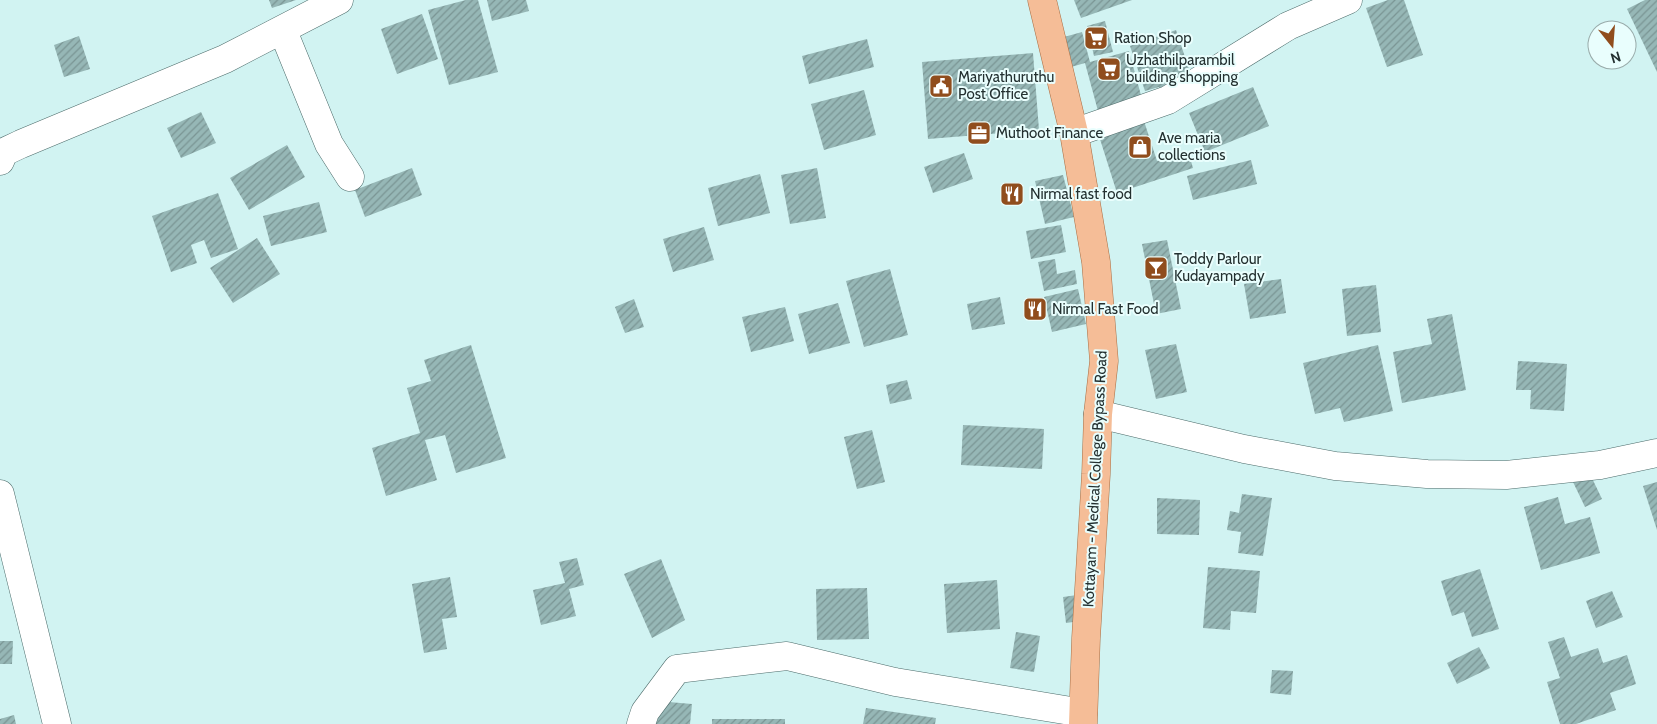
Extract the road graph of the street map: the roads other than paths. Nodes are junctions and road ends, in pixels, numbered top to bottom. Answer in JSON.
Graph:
{"nodes":[{"id":1,"x":339,"y":0,"type":"edge"},
{"id":2,"x":1042,"y":0,"type":"edge"},
{"id":3,"x":1348,"y":0,"type":"edge"},
{"id":4,"x":283,"y":31,"type":"junction"},
{"id":5,"x":1074,"y":133,"type":"junction"},
{"id":6,"x":0,"y":161,"type":"edge"},
{"id":7,"x":350,"y":177,"type":"dead end"},
{"id":8,"x":1098,"y":414,"type":"junction"},
{"id":9,"x":1657,"y":453,"type":"edge"},
{"id":10,"x":0,"y":494,"type":"edge"},
{"id":11,"x":1083,"y":718,"type":"edge"},
{"id":12,"x":57,"y":724,"type":"edge"},
{"id":13,"x":642,"y":724,"type":"edge"}],
"edges":[{"from":1,"to":4,"type":"street"},
{"from":2,"to":5,"type":"main road","name":"Kottayam - Medical College Bypass Road"},
{"from":3,"to":5,"type":"street"},
{"from":4,"to":6,"type":"street"},
{"from":4,"to":7,"type":"street"},
{"from":5,"to":8,"type":"main road","name":"Kottayam - Medical College Bypass Road"},
{"from":8,"to":9,"type":"street"},
{"from":8,"to":11,"type":"main road","name":"Kottayam - Medical College Bypass Road"},
{"from":10,"to":12,"type":"street"},
{"from":11,"to":13,"type":"street"}]}
